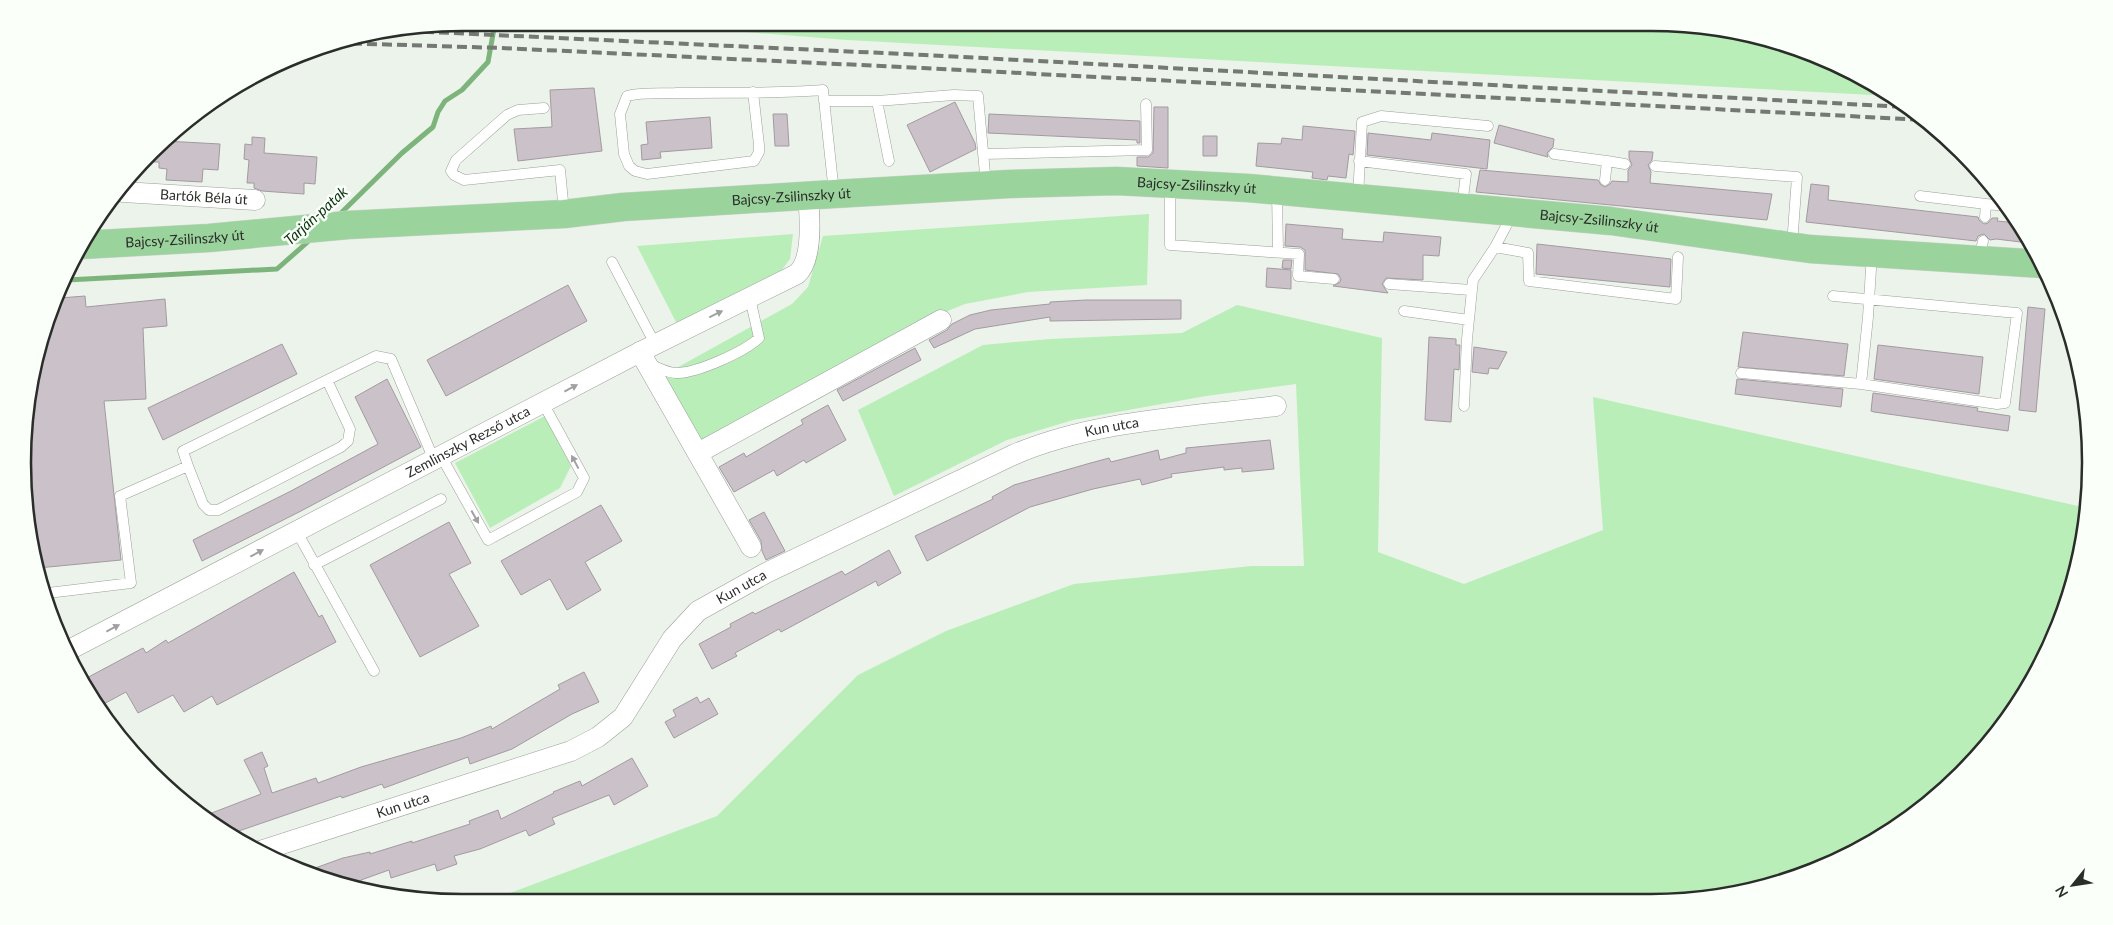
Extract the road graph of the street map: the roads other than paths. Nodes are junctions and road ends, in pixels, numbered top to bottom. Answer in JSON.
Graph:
{"nodes":[{"id":1,"x":753,"y":92,"type":"junction"},
{"id":2,"x":824,"y":101,"type":"junction"},
{"id":3,"x":877,"y":101,"type":"junction"},
{"id":4,"x":1146,"y":104,"type":"dead end"},
{"id":5,"x":544,"y":108,"type":"dead end"},
{"id":6,"x":1488,"y":126,"type":"dead end"},
{"id":7,"x":983,"y":154,"type":"junction"},
{"id":8,"x":1554,"y":154,"type":"dead end"},
{"id":9,"x":889,"y":161,"type":"dead end"},
{"id":10,"x":1358,"y":161,"type":"junction"},
{"id":11,"x":1607,"y":162,"type":"junction"},
{"id":12,"x":1625,"y":164,"type":"dead end"},
{"id":13,"x":1655,"y":166,"type":"dead end"},
{"id":14,"x":1605,"y":180,"type":"dead end"},
{"id":15,"x":1170,"y":184,"type":"junction"},
{"id":16,"x":986,"y":186,"type":"junction"},
{"id":17,"x":1278,"y":191,"type":"junction"},
{"id":18,"x":126,"y":192,"type":"edge"},
{"id":19,"x":821,"y":195,"type":"junction"},
{"id":20,"x":1920,"y":196,"type":"dead end"},
{"id":21,"x":1358,"y":198,"type":"junction"},
{"id":22,"x":255,"y":200,"type":"dead end"},
{"id":23,"x":1986,"y":204,"type":"junction"},
{"id":24,"x":1997,"y":205,"type":"edge"},
{"id":25,"x":1462,"y":207,"type":"junction"},
{"id":26,"x":1513,"y":212,"type":"junction"},
{"id":27,"x":564,"y":214,"type":"junction"},
{"id":28,"x":1984,"y":217,"type":"dead end"},
{"id":29,"x":91,"y":244,"type":"edge"},
{"id":30,"x":1792,"y":246,"type":"junction"},
{"id":31,"x":1495,"y":247,"type":"junction"},
{"id":32,"x":1278,"y":252,"type":"junction"},
{"id":33,"x":1872,"y":253,"type":"junction"},
{"id":34,"x":1678,"y":257,"type":"dead end"},
{"id":35,"x":612,"y":262,"type":"dead end"},
{"id":36,"x":2032,"y":262,"type":"edge"},
{"id":37,"x":1334,"y":279,"type":"dead end"},
{"id":38,"x":1389,"y":284,"type":"dead end"},
{"id":39,"x":1471,"y":290,"type":"junction"},
{"id":40,"x":1833,"y":296,"type":"dead end"},
{"id":41,"x":750,"y":298,"type":"junction"},
{"id":42,"x":1869,"y":298,"type":"junction"},
{"id":43,"x":1404,"y":311,"type":"dead end"},
{"id":44,"x":942,"y":320,"type":"dead end"},
{"id":45,"x":1469,"y":320,"type":"junction"},
{"id":46,"x":647,"y":353,"type":"junction"},
{"id":47,"x":1741,"y":373,"type":"dead end"},
{"id":48,"x":327,"y":380,"type":"junction"},
{"id":49,"x":1861,"y":384,"type":"junction"},
{"id":50,"x":543,"y":403,"type":"junction"},
{"id":51,"x":1276,"y":406,"type":"dead end"},
{"id":52,"x":1464,"y":406,"type":"dead end"},
{"id":53,"x":698,"y":453,"type":"junction"},
{"id":54,"x":437,"y":458,"type":"junction"},
{"id":55,"x":188,"y":466,"type":"junction"},
{"id":56,"x":441,"y":499,"type":"dead end"},
{"id":57,"x":297,"y":532,"type":"junction"},
{"id":58,"x":751,"y":547,"type":"dead end"},
{"id":59,"x":314,"y":565,"type":"junction"},
{"id":60,"x":52,"y":593,"type":"edge"},
{"id":61,"x":73,"y":648,"type":"edge"},
{"id":62,"x":374,"y":671,"type":"dead end"},
{"id":63,"x":270,"y":848,"type":"edge"}],
"edges":[{"from":1,"to":1,"type":"lane"},
{"from":1,"to":2,"type":"lane"},
{"from":2,"to":3,"type":"lane"},
{"from":2,"to":19,"type":"lane"},
{"from":3,"to":7,"type":"lane"},
{"from":3,"to":9,"type":"lane"},
{"from":4,"to":7,"type":"lane"},
{"from":5,"to":27,"type":"lane"},
{"from":6,"to":10,"type":"lane"},
{"from":7,"to":16,"type":"lane"},
{"from":8,"to":11,"type":"lane"},
{"from":10,"to":21,"type":"lane"},
{"from":10,"to":25,"type":"lane"},
{"from":11,"to":12,"type":"lane"},
{"from":11,"to":14,"type":"lane"},
{"from":13,"to":30,"type":"lane"},
{"from":15,"to":16,"type":"main road","name":"Bajcsy-Zsilinszky út"},
{"from":15,"to":17,"type":"main road","name":"Bajcsy-Zsilinszky út"},
{"from":15,"to":32,"type":"lane"},
{"from":16,"to":19,"type":"main road","name":"Bajcsy-Zsilinszky út"},
{"from":17,"to":21,"type":"main road","name":"Bajcsy-Zsilinszky út"},
{"from":17,"to":32,"type":"lane"},
{"from":18,"to":22,"type":"street","name":"Bartók Béla út"},
{"from":19,"to":27,"type":"main road","name":"Bajcsy-Zsilinszky út"},
{"from":19,"to":41,"type":"street","name":"Zemlinszky Rezső utca"},
{"from":20,"to":23,"type":"lane"},
{"from":21,"to":25,"type":"main road","name":"Bajcsy-Zsilinszky út"},
{"from":23,"to":24,"type":"lane"},
{"from":23,"to":28,"type":"lane"},
{"from":25,"to":26,"type":"main road","name":"Bajcsy-Zsilinszky út"},
{"from":26,"to":30,"type":"main road","name":"Bajcsy-Zsilinszky út"},
{"from":26,"to":31,"type":"lane"},
{"from":27,"to":29,"type":"main road","name":"Bajcsy-Zsilinszky út"},
{"from":30,"to":33,"type":"main road","name":"Bajcsy-Zsilinszky út"},
{"from":31,"to":34,"type":"lane"},
{"from":31,"to":39,"type":"lane"},
{"from":32,"to":37,"type":"lane"},
{"from":33,"to":36,"type":"main road","name":"Bajcsy-Zsilinszky út"},
{"from":33,"to":42,"type":"lane"},
{"from":35,"to":46,"type":"lane"},
{"from":38,"to":39,"type":"lane"},
{"from":39,"to":45,"type":"lane"},
{"from":40,"to":42,"type":"lane"},
{"from":46,"to":41,"type":"street","name":"Zemlinszky Rezső utca","one_way":true},
{"from":41,"to":46,"type":"lane"},
{"from":42,"to":49,"type":"lane"},
{"from":42,"to":49,"type":"lane"},
{"from":43,"to":45,"type":"lane"},
{"from":44,"to":53,"type":"street"},
{"from":45,"to":52,"type":"lane"},
{"from":50,"to":46,"type":"street","name":"Zemlinszky Rezső utca","one_way":true},
{"from":46,"to":53,"type":"street"},
{"from":47,"to":49,"type":"lane"},
{"from":48,"to":54,"type":"lane"},
{"from":48,"to":55,"type":"lane"},
{"from":48,"to":55,"type":"lane"},
{"from":50,"to":54,"type":"street","name":"Zemlinszky Rezső utca"},
{"from":54,"to":50,"type":"lane","one_way":true},
{"from":51,"to":63,"type":"street","name":"Kun utca"},
{"from":53,"to":58,"type":"street"},
{"from":54,"to":57,"type":"street","name":"Zemlinszky Rezső utca"},
{"from":55,"to":60,"type":"lane"},
{"from":56,"to":59,"type":"lane"},
{"from":57,"to":59,"type":"lane"},
{"from":61,"to":57,"type":"street","name":"Zemlinszky Rezső utca","one_way":true},
{"from":59,"to":62,"type":"lane"}]}
